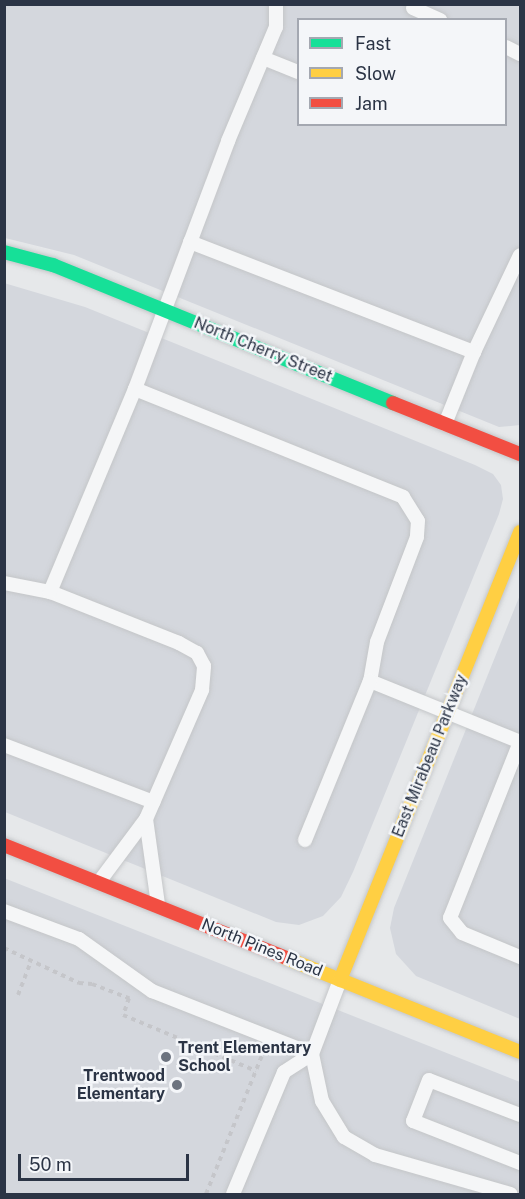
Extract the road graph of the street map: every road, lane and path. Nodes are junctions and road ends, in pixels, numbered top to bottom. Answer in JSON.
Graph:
{"nodes":[{"id":1,"x":276,"y":4,"type":"edge"},
{"id":2,"x":411,"y":11,"type":"edge"},
{"id":3,"x":434,"y":18,"type":"edge"},
{"id":4,"x":263,"y":57,"type":"junction"},
{"id":5,"x":297,"y":72,"type":"edge"},
{"id":6,"x":190,"y":242,"type":"junction"},
{"id":7,"x":4,"y":252,"type":"edge"},
{"id":8,"x":520,"y":255,"type":"edge"},
{"id":9,"x":164,"y":310,"type":"junction"},
{"id":10,"x":474,"y":352,"type":"junction"},
{"id":11,"x":135,"y":389,"type":"junction"},
{"id":12,"x":445,"y":424,"type":"junction"},
{"id":13,"x":520,"y":454,"type":"edge"},
{"id":14,"x":520,"y":532,"type":"edge"},
{"id":15,"x":4,"y":583,"type":"edge"},
{"id":16,"x":50,"y":592,"type":"junction"},
{"id":17,"x":370,"y":681,"type":"junction"},
{"id":18,"x":447,"y":714,"type":"junction"},
{"id":19,"x":520,"y":742,"type":"edge"},
{"id":20,"x":4,"y":745,"type":"edge"},
{"id":21,"x":153,"y":802,"type":"junction"},
{"id":22,"x":146,"y":819,"type":"junction"},
{"id":23,"x":305,"y":840,"type":"dead end"},
{"id":24,"x":4,"y":844,"type":"edge"},
{"id":25,"x":99,"y":882,"type":"junction"},
{"id":26,"x":158,"y":906,"type":"junction"},
{"id":27,"x":4,"y":911,"type":"edge"},
{"id":28,"x":4,"y":948,"type":"edge"},
{"id":29,"x":520,"y":957,"type":"edge"},
{"id":30,"x":31,"y":961,"type":"junction"},
{"id":31,"x":340,"y":980,"type":"junction"},
{"id":32,"x":18,"y":995,"type":"dead end"},
{"id":33,"x":270,"y":1037,"type":"junction"},
{"id":34,"x":520,"y":1052,"type":"edge"},
{"id":35,"x":312,"y":1054,"type":"junction"},
{"id":36,"x":256,"y":1071,"type":"junction"},
{"id":37,"x":520,"y":1115,"type":"edge"},
{"id":38,"x":520,"y":1163,"type":"edge"},
{"id":39,"x":206,"y":1194,"type":"edge"},
{"id":40,"x":233,"y":1194,"type":"edge"},
{"id":41,"x":511,"y":1194,"type":"edge"}],
"edges":[{"from":1,"to":4,"type":"lane"},
{"from":2,"to":3,"type":"lane"},
{"from":4,"to":5,"type":"lane"},
{"from":4,"to":6,"type":"lane"},
{"from":6,"to":9,"type":"lane"},
{"from":6,"to":10,"type":"lane"},
{"from":7,"to":9,"type":"street","name":"North Cherry Street"},
{"from":8,"to":10,"type":"lane"},
{"from":9,"to":11,"type":"lane"},
{"from":9,"to":12,"type":"street","name":"North Cherry Street"},
{"from":10,"to":12,"type":"lane"},
{"from":11,"to":16,"type":"lane"},
{"from":11,"to":17,"type":"lane"},
{"from":12,"to":13,"type":"street","name":"North Cherry Street"},
{"from":14,"to":18,"type":"street","name":"East Mirabeau Parkway"},
{"from":15,"to":16,"type":"lane"},
{"from":16,"to":21,"type":"lane"},
{"from":17,"to":18,"type":"lane"},
{"from":17,"to":23,"type":"lane"},
{"from":18,"to":19,"type":"lane"},
{"from":18,"to":31,"type":"street","name":"East Mirabeau Parkway"},
{"from":19,"to":29,"type":"lane"},
{"from":20,"to":21,"type":"lane"},
{"from":21,"to":22,"type":"lane"},
{"from":22,"to":25,"type":"lane"},
{"from":22,"to":26,"type":"lane"},
{"from":24,"to":25,"type":"street","name":"North Pines Road"},
{"from":25,"to":26,"type":"street","name":"North Pines Road"},
{"from":26,"to":31,"type":"street","name":"North Pines Road"},
{"from":27,"to":33,"type":"lane"},
{"from":28,"to":30,"type":"path"},
{"from":30,"to":32,"type":"path"},
{"from":30,"to":36,"type":"path"},
{"from":31,"to":34,"type":"street","name":"North Pines Road"},
{"from":31,"to":35,"type":"lane"},
{"from":33,"to":35,"type":"lane"},
{"from":33,"to":36,"type":"path"},
{"from":35,"to":40,"type":"lane"},
{"from":35,"to":41,"type":"lane"},
{"from":36,"to":39,"type":"path"},
{"from":37,"to":38,"type":"lane"}]}
